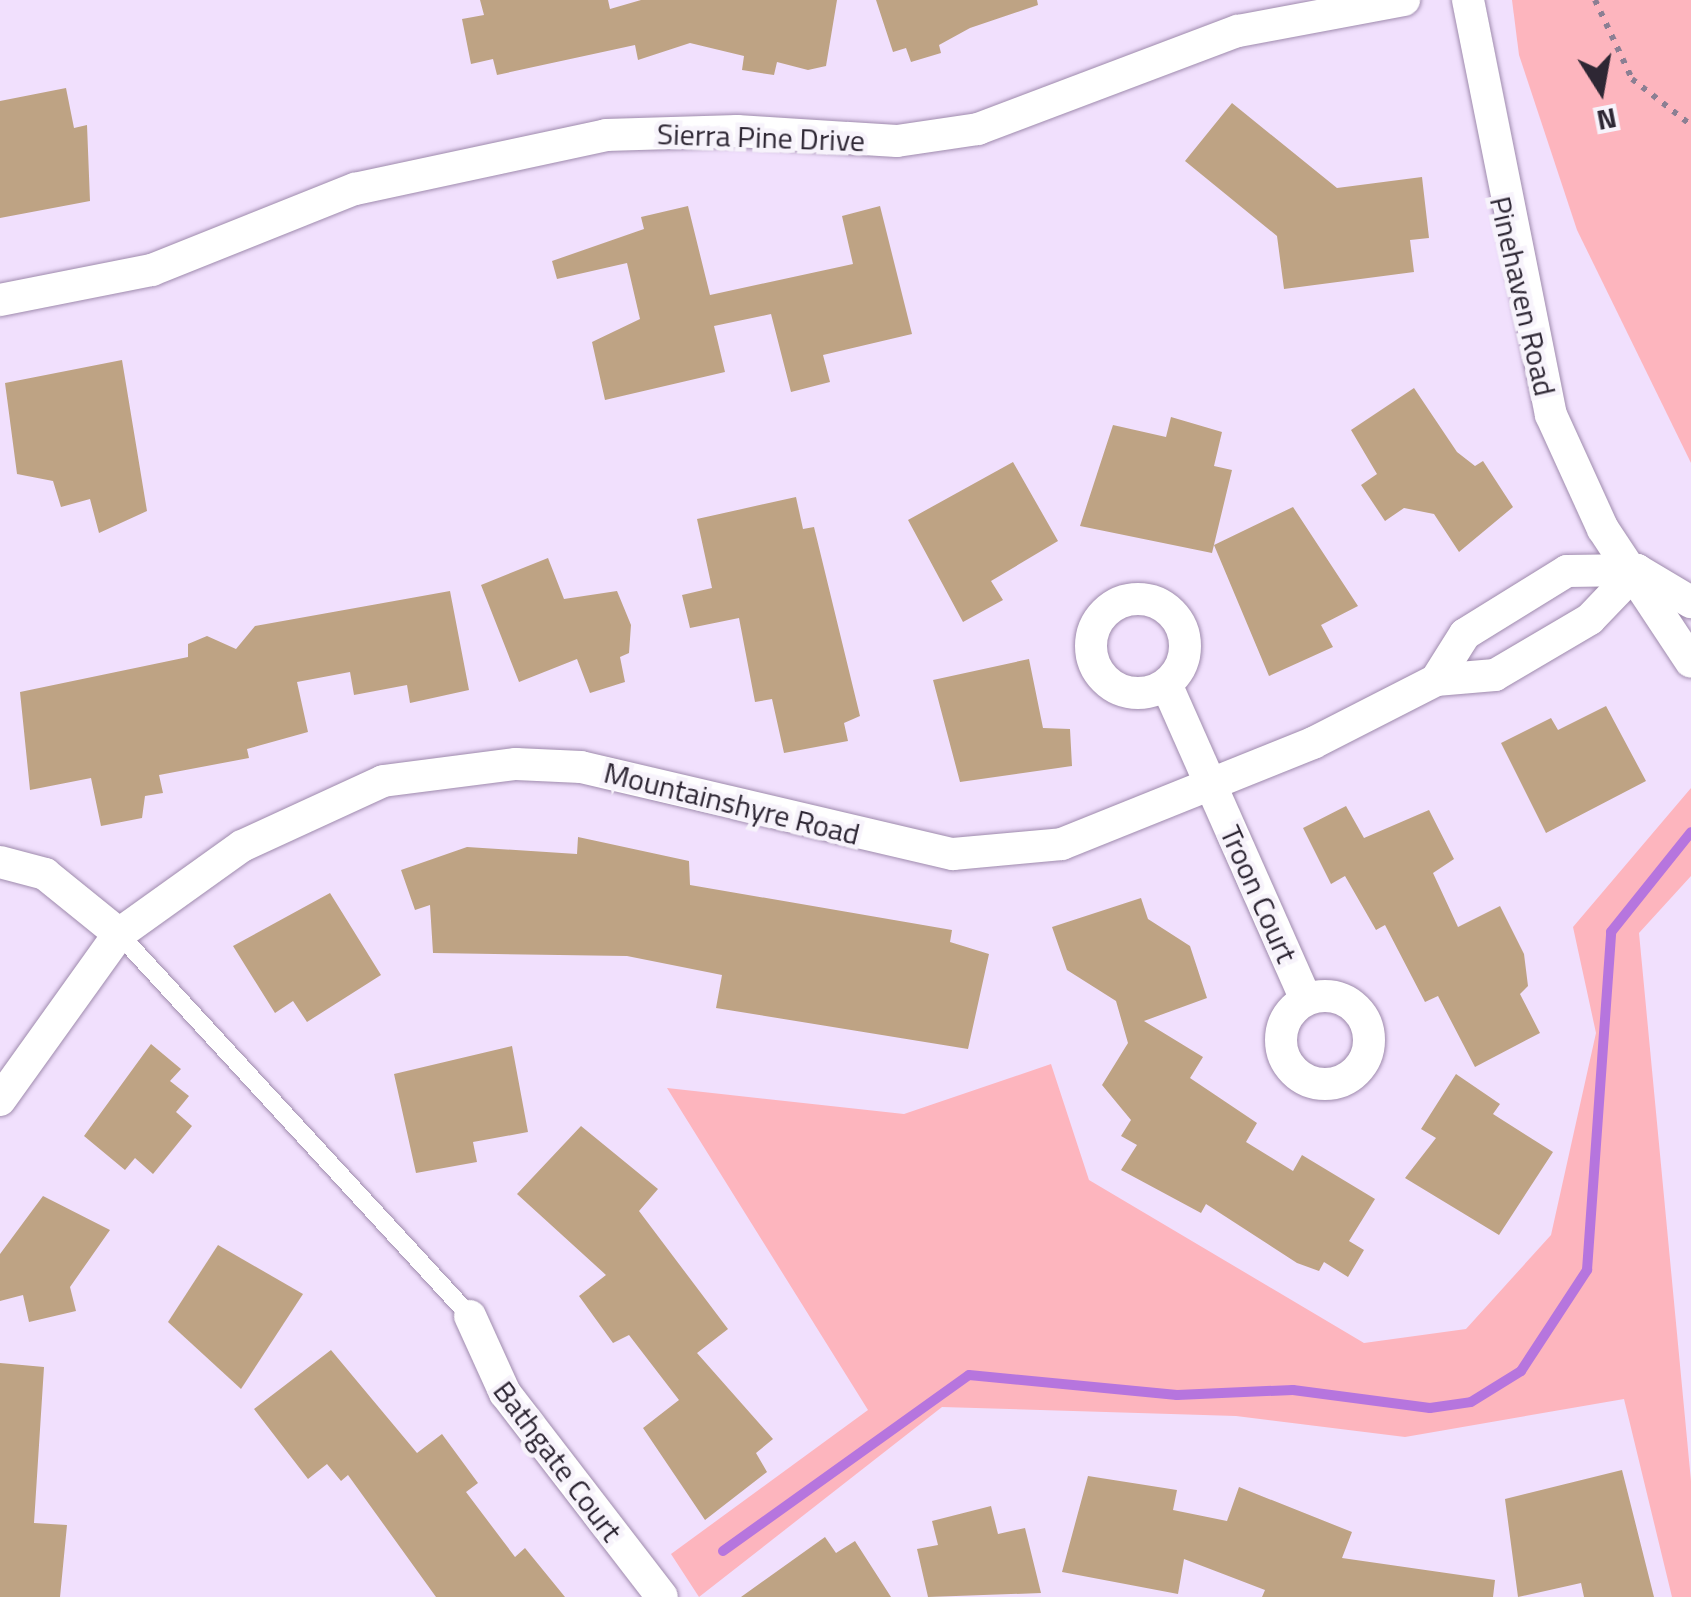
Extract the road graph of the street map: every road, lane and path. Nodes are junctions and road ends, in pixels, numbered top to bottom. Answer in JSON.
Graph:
{"nodes":[{"id":1,"x":1404,"y":0,"type":"edge"},
{"id":2,"x":1468,"y":0,"type":"edge"},
{"id":3,"x":1595,"y":0,"type":"edge"},
{"id":4,"x":1691,"y":124,"type":"edge"},
{"id":5,"x":0,"y":300,"type":"edge"},
{"id":6,"x":1636,"y":570,"type":"junction"},
{"id":7,"x":1691,"y":602,"type":"edge"},
{"id":8,"x":1691,"y":662,"type":"edge"},
{"id":9,"x":1436,"y":680,"type":"junction"},
{"id":10,"x":1167,"y":686,"type":"dead end"},
{"id":11,"x":1212,"y":787,"type":"junction"},
{"id":12,"x":0,"y":862,"type":"edge"},
{"id":13,"x":119,"y":934,"type":"junction"},
{"id":14,"x":1306,"y":1000,"type":"dead end"},
{"id":15,"x":0,"y":1100,"type":"edge"},
{"id":16,"x":470,"y":1316,"type":"joint"},
{"id":17,"x":662,"y":1597,"type":"edge"}],
"edges":[{"from":1,"to":5,"type":"street","name":"Sierra Pine Drive"},
{"from":2,"to":6,"type":"street","name":"Pinehaven Road"},
{"from":3,"to":4,"type":"path"},
{"from":6,"to":7,"type":"street","name":"Pinehaven Road"},
{"from":6,"to":8,"type":"street","name":"Pinehaven Road"},
{"from":6,"to":9,"type":"street","name":"Mountainshyre Road"},
{"from":6,"to":9,"type":"street"},
{"from":9,"to":11,"type":"street","name":"Mountainshyre Road"},
{"from":10,"to":11,"type":"street","name":"Troon Court"},
{"from":11,"to":13,"type":"street","name":"Mountainshyre Road"},
{"from":11,"to":14,"type":"street","name":"Troon Court"},
{"from":12,"to":13,"type":"street"},
{"from":13,"to":15,"type":"street","name":"Mountainshyre Road"},
{"from":13,"to":16,"type":"lane"},
{"from":16,"to":17,"type":"street","name":"Bathgate Court"}]}
